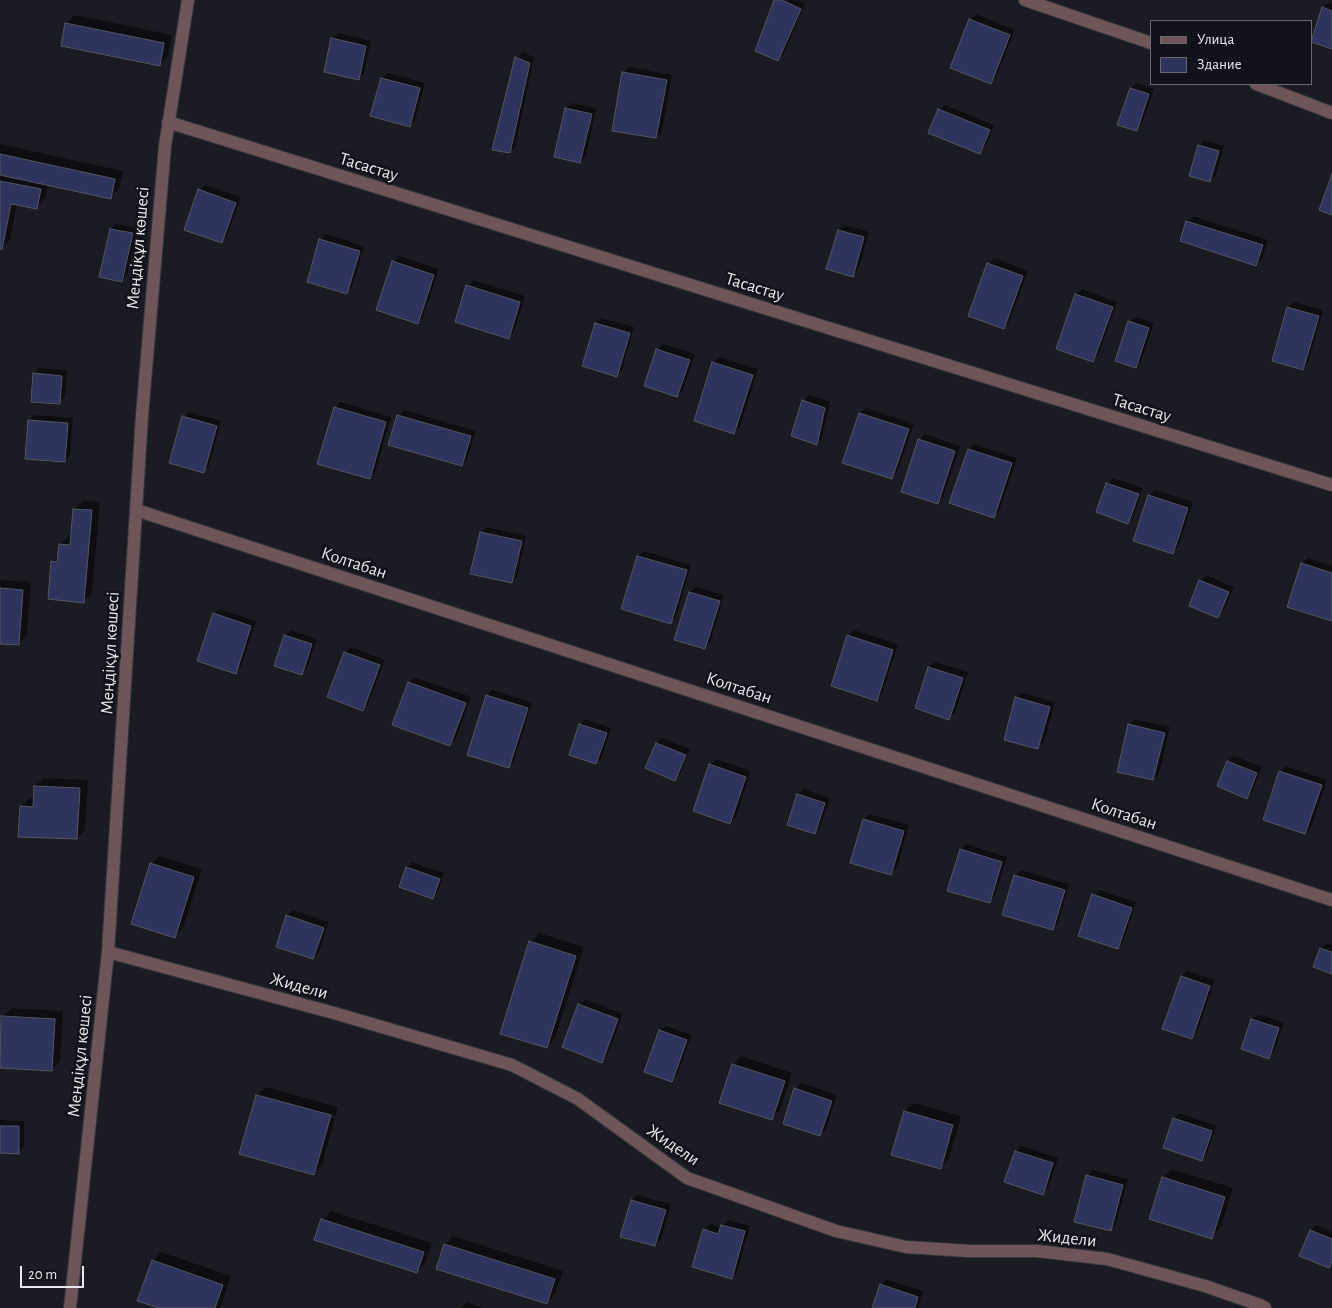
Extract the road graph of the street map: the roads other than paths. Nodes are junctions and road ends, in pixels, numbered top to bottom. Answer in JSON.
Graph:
{"nodes":[{"id":1,"x":188,"y":0,"type":"edge"},
{"id":2,"x":1025,"y":0,"type":"edge"},
{"id":3,"x":1150,"y":43,"type":"edge"},
{"id":4,"x":1259,"y":85,"type":"edge"},
{"id":5,"x":1332,"y":113,"type":"edge"},
{"id":6,"x":168,"y":122,"type":"junction"},
{"id":7,"x":1332,"y":485,"type":"edge"},
{"id":8,"x":136,"y":510,"type":"junction"},
{"id":9,"x":1332,"y":900,"type":"edge"},
{"id":10,"x":108,"y":952,"type":"junction"},
{"id":11,"x":70,"y":1308,"type":"edge"},
{"id":12,"x":1265,"y":1308,"type":"edge"}],
"edges":[{"from":1,"to":6,"type":"street","name":"Меңдіқұл көшесі"},
{"from":2,"to":3,"type":"street"},
{"from":4,"to":5,"type":"street"},
{"from":6,"to":7,"type":"street","name":"Тасастау"},
{"from":6,"to":8,"type":"street","name":"Меңдіқұл көшесі"},
{"from":8,"to":9,"type":"street","name":"Колтабан"},
{"from":8,"to":10,"type":"street","name":"Меңдіқұл көшесі"},
{"from":10,"to":11,"type":"street","name":"Меңдіқұл көшесі"},
{"from":10,"to":12,"type":"street","name":"Жидели"}]}
